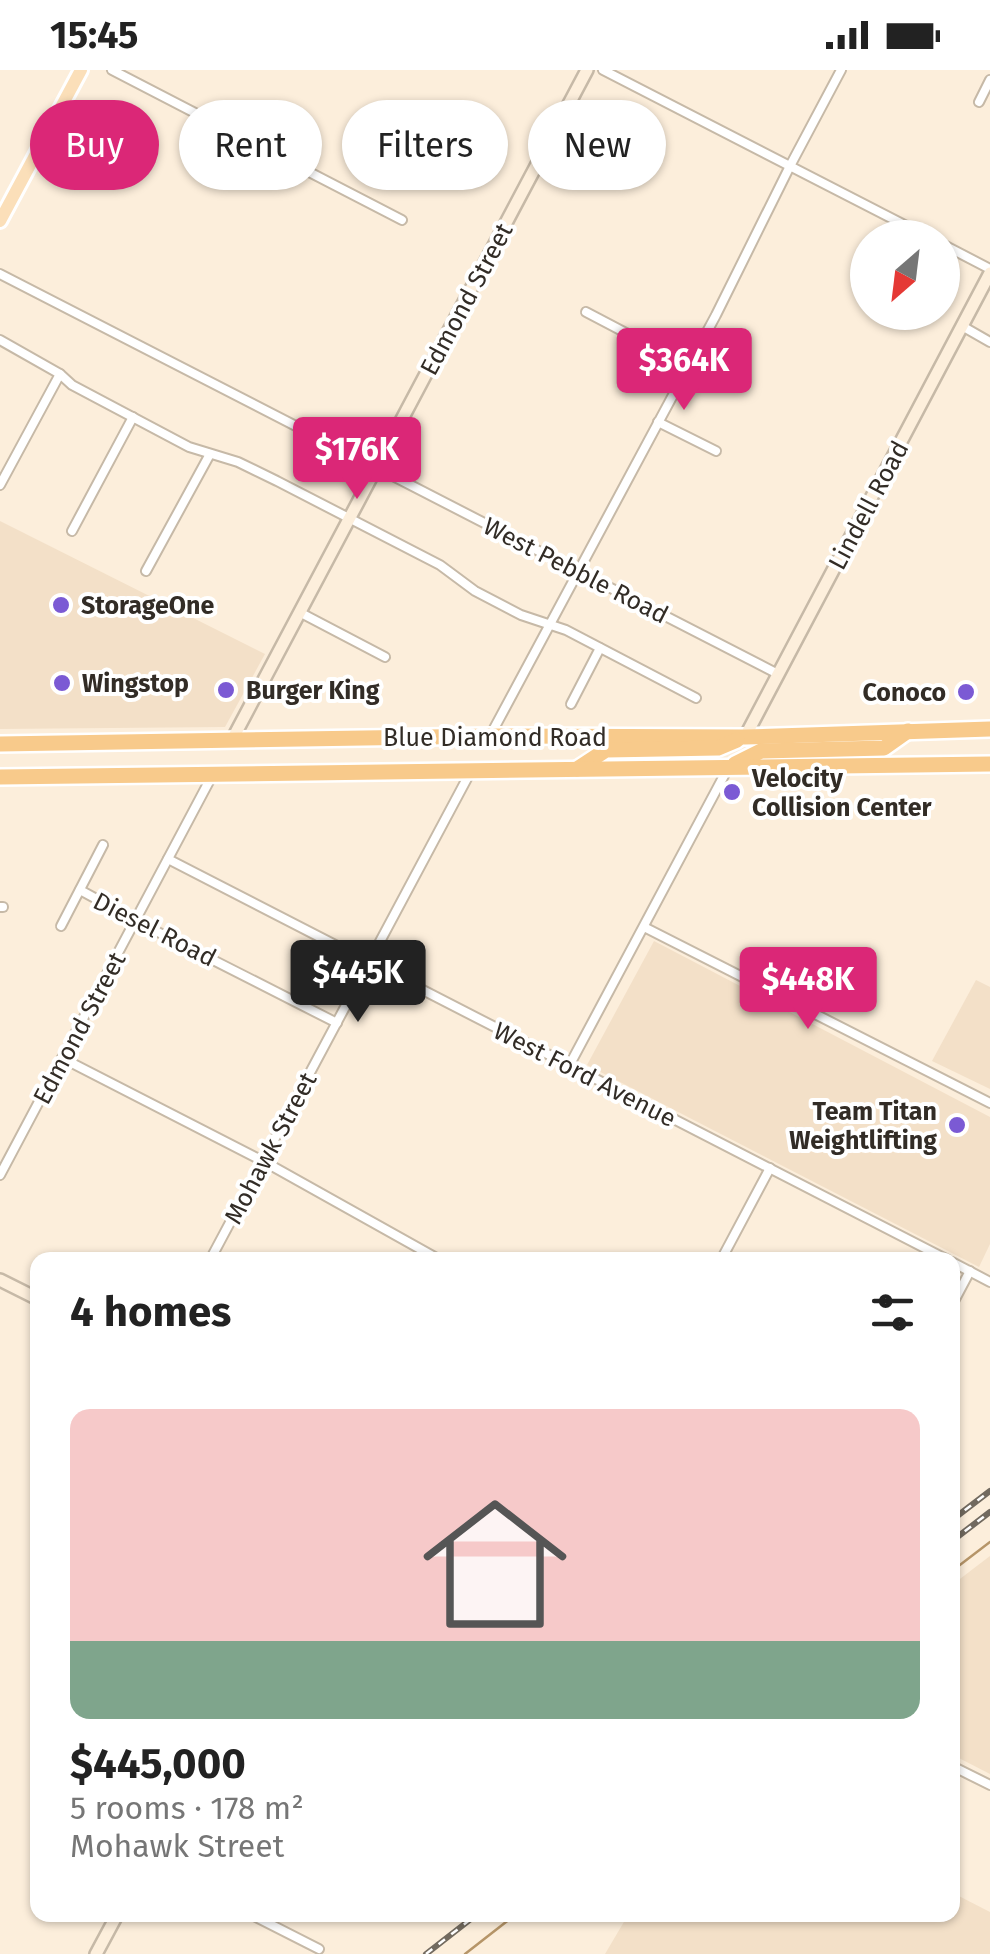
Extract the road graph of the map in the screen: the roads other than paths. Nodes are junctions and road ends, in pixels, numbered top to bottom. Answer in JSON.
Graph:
{"nodes":[{"id":1,"x":81,"y":70,"type":"edge"},
{"id":2,"x":112,"y":70,"type":"edge"},
{"id":3,"x":587,"y":70,"type":"edge"},
{"id":4,"x":603,"y":70,"type":"edge"},
{"id":5,"x":841,"y":70,"type":"edge"},
{"id":6,"x":990,"y":80,"type":"edge"},
{"id":7,"x":979,"y":102,"type":"dead end"},
{"id":8,"x":790,"y":166,"type":"junction"},
{"id":9,"x":0,"y":220,"type":"edge"},
{"id":10,"x":402,"y":220,"type":"dead end"},
{"id":11,"x":895,"y":220,"type":"edge"},
{"id":12,"x":960,"y":254,"type":"edge"},
{"id":13,"x":990,"y":271,"type":"edge"},
{"id":14,"x":0,"y":274,"type":"edge"},
{"id":15,"x":586,"y":312,"type":"dead end"},
{"id":16,"x":962,"y":326,"type":"junction"},
{"id":17,"x":0,"y":340,"type":"edge"},
{"id":18,"x":990,"y":342,"type":"edge"},
{"id":19,"x":687,"y":365,"type":"junction"},
{"id":20,"x":60,"y":374,"type":"junction"},
{"id":21,"x":132,"y":417,"type":"junction"},
{"id":22,"x":658,"y":422,"type":"junction"},
{"id":23,"x":716,"y":451,"type":"dead end"},
{"id":24,"x":210,"y":454,"type":"junction"},
{"id":25,"x":378,"y":467,"type":"junction"},
{"id":26,"x":0,"y":485,"type":"edge"},
{"id":27,"x":350,"y":519,"type":"junction"},
{"id":28,"x":72,"y":531,"type":"dead end"},
{"id":29,"x":146,"y":571,"type":"dead end"},
{"id":30,"x":578,"y":572,"type":"junction"},
{"id":31,"x":301,"y":612,"type":"junction"},
{"id":32,"x":550,"y":624,"type":"junction"},
{"id":33,"x":600,"y":648,"type":"junction"},
{"id":34,"x":385,"y":656,"type":"dead end"},
{"id":35,"x":778,"y":674,"type":"junction"},
{"id":36,"x":696,"y":698,"type":"dead end"},
{"id":37,"x":571,"y":704,"type":"dead end"},
{"id":38,"x":990,"y":729,"type":"edge"},
{"id":39,"x":908,"y":732,"type":"junction"},
{"id":40,"x":490,"y":736,"type":"junction"},
{"id":41,"x":745,"y":736,"type":"junction"},
{"id":42,"x":232,"y":740,"type":"junction"},
{"id":43,"x":0,"y":744,"type":"edge"},
{"id":44,"x":990,"y":764,"type":"edge"},
{"id":45,"x":728,"y":767,"type":"junction"},
{"id":46,"x":576,"y":770,"type":"junction"},
{"id":47,"x":471,"y":771,"type":"junction"},
{"id":48,"x":214,"y":774,"type":"junction"},
{"id":49,"x":0,"y":776,"type":"edge"},
{"id":50,"x":103,"y":846,"type":"dead end"},
{"id":51,"x":168,"y":859,"type":"junction"},
{"id":52,"x":80,"y":890,"type":"junction"},
{"id":53,"x":136,"y":920,"type":"junction"},
{"id":54,"x":60,"y":926,"type":"dead end"},
{"id":55,"x":644,"y":926,"type":"junction"},
{"id":56,"x":368,"y":962,"type":"junction"},
{"id":57,"x":338,"y":1023,"type":"junction"},
{"id":58,"x":62,"y":1058,"type":"junction"},
{"id":59,"x":569,"y":1066,"type":"junction"},
{"id":60,"x":990,"y":1103,"type":"edge"},
{"id":61,"x":262,"y":1161,"type":"junction"},
{"id":62,"x":770,"y":1168,"type":"junction"},
{"id":63,"x":0,"y":1175,"type":"edge"},
{"id":64,"x":214,"y":1252,"type":"edge"},
{"id":65,"x":426,"y":1252,"type":"edge"},
{"id":66,"x":725,"y":1252,"type":"edge"},
{"id":67,"x":933,"y":1252,"type":"edge"},
{"id":68,"x":960,"y":1266,"type":"edge"},
{"id":69,"x":970,"y":1272,"type":"junction"},
{"id":70,"x":0,"y":1280,"type":"edge"},
{"id":71,"x":990,"y":1282,"type":"edge"},
{"id":72,"x":960,"y":1290,"type":"edge"},
{"id":73,"x":30,"y":1296,"type":"edge"},
{"id":74,"x":960,"y":1770,"type":"edge"},
{"id":75,"x":990,"y":1785,"type":"edge"},
{"id":76,"x":113,"y":1922,"type":"edge"},
{"id":77,"x":266,"y":1922,"type":"edge"},
{"id":78,"x":319,"y":1949,"type":"dead end"},
{"id":79,"x":96,"y":1954,"type":"edge"}],
"edges":[{"from":1,"to":9,"type":"main road"},
{"from":2,"to":10,"type":"street"},
{"from":3,"to":25,"type":"street","name":"Edmond Street"},
{"from":4,"to":8,"type":"street"},
{"from":5,"to":8,"type":"street"},
{"from":6,"to":7,"type":"street"},
{"from":8,"to":11,"type":"street"},
{"from":8,"to":19,"type":"street"},
{"from":12,"to":13,"type":"street"},
{"from":13,"to":16,"type":"street","name":"Lindell Road"},
{"from":14,"to":25,"type":"street","name":"West Pebble Road"},
{"from":15,"to":19,"type":"street"},
{"from":16,"to":18,"type":"street"},
{"from":16,"to":35,"type":"street","name":"Lindell Road"},
{"from":17,"to":20,"type":"street"},
{"from":19,"to":22,"type":"street"},
{"from":20,"to":21,"type":"street"},
{"from":20,"to":26,"type":"street"},
{"from":21,"to":24,"type":"street"},
{"from":21,"to":28,"type":"street"},
{"from":22,"to":23,"type":"street"},
{"from":22,"to":30,"type":"street"},
{"from":24,"to":27,"type":"street"},
{"from":24,"to":29,"type":"street"},
{"from":25,"to":27,"type":"street","name":"Edmond Street"},
{"from":25,"to":30,"type":"street","name":"West Pebble Road"},
{"from":27,"to":31,"type":"street","name":"Edmond Street"},
{"from":27,"to":32,"type":"street"},
{"from":30,"to":32,"type":"street"},
{"from":30,"to":35,"type":"street","name":"West Pebble Road"},
{"from":31,"to":34,"type":"street"},
{"from":31,"to":42,"type":"street","name":"Edmond Street"},
{"from":32,"to":33,"type":"street"},
{"from":32,"to":40,"type":"street"},
{"from":33,"to":36,"type":"street"},
{"from":33,"to":37,"type":"street"},
{"from":35,"to":41,"type":"street","name":"Lindell Road"},
{"from":38,"to":39,"type":"highway","name":"Blue Diamond Road"},
{"from":39,"to":41,"type":"highway","name":"Blue Diamond Road"},
{"from":39,"to":45,"type":"highway"},
{"from":40,"to":41,"type":"highway","name":"Blue Diamond Road"},
{"from":40,"to":42,"type":"highway","name":"Blue Diamond Road"},
{"from":41,"to":46,"type":"highway"},
{"from":42,"to":43,"type":"highway","name":"Blue Diamond Road"},
{"from":44,"to":45,"type":"highway","name":"Blue Diamond Road"},
{"from":45,"to":46,"type":"highway","name":"Blue Diamond Road"},
{"from":45,"to":55,"type":"street"},
{"from":46,"to":47,"type":"highway","name":"Blue Diamond Road"},
{"from":47,"to":48,"type":"highway","name":"Blue Diamond Road"},
{"from":47,"to":56,"type":"street","name":"Mohawk Street"},
{"from":48,"to":49,"type":"highway","name":"Blue Diamond Road"},
{"from":48,"to":51,"type":"street","name":"Edmond Street"},
{"from":50,"to":52,"type":"street"},
{"from":51,"to":53,"type":"street","name":"Edmond Street"},
{"from":51,"to":56,"type":"street","name":"West Ford Avenue"},
{"from":52,"to":53,"type":"street","name":"Diesel Road"},
{"from":52,"to":54,"type":"street"},
{"from":53,"to":57,"type":"street","name":"Diesel Road"},
{"from":53,"to":58,"type":"street","name":"Edmond Street"},
{"from":55,"to":59,"type":"street"},
{"from":55,"to":60,"type":"street"},
{"from":56,"to":57,"type":"street","name":"Mohawk Street"},
{"from":56,"to":59,"type":"street","name":"West Ford Avenue"},
{"from":57,"to":61,"type":"street","name":"Mohawk Street"},
{"from":58,"to":61,"type":"street"},
{"from":58,"to":63,"type":"street","name":"Edmond Street"},
{"from":59,"to":62,"type":"street","name":"West Ford Avenue"},
{"from":61,"to":64,"type":"street","name":"Mohawk Street"},
{"from":61,"to":65,"type":"street"},
{"from":62,"to":66,"type":"street"},
{"from":62,"to":67,"type":"street","name":"West Ford Avenue"},
{"from":68,"to":69,"type":"street","name":"West Ford Avenue"},
{"from":69,"to":71,"type":"street","name":"West Ford Avenue"},
{"from":69,"to":72,"type":"street"},
{"from":70,"to":73,"type":"street"},
{"from":74,"to":75,"type":"street"},
{"from":76,"to":79,"type":"street"},
{"from":77,"to":78,"type":"street"}]}
